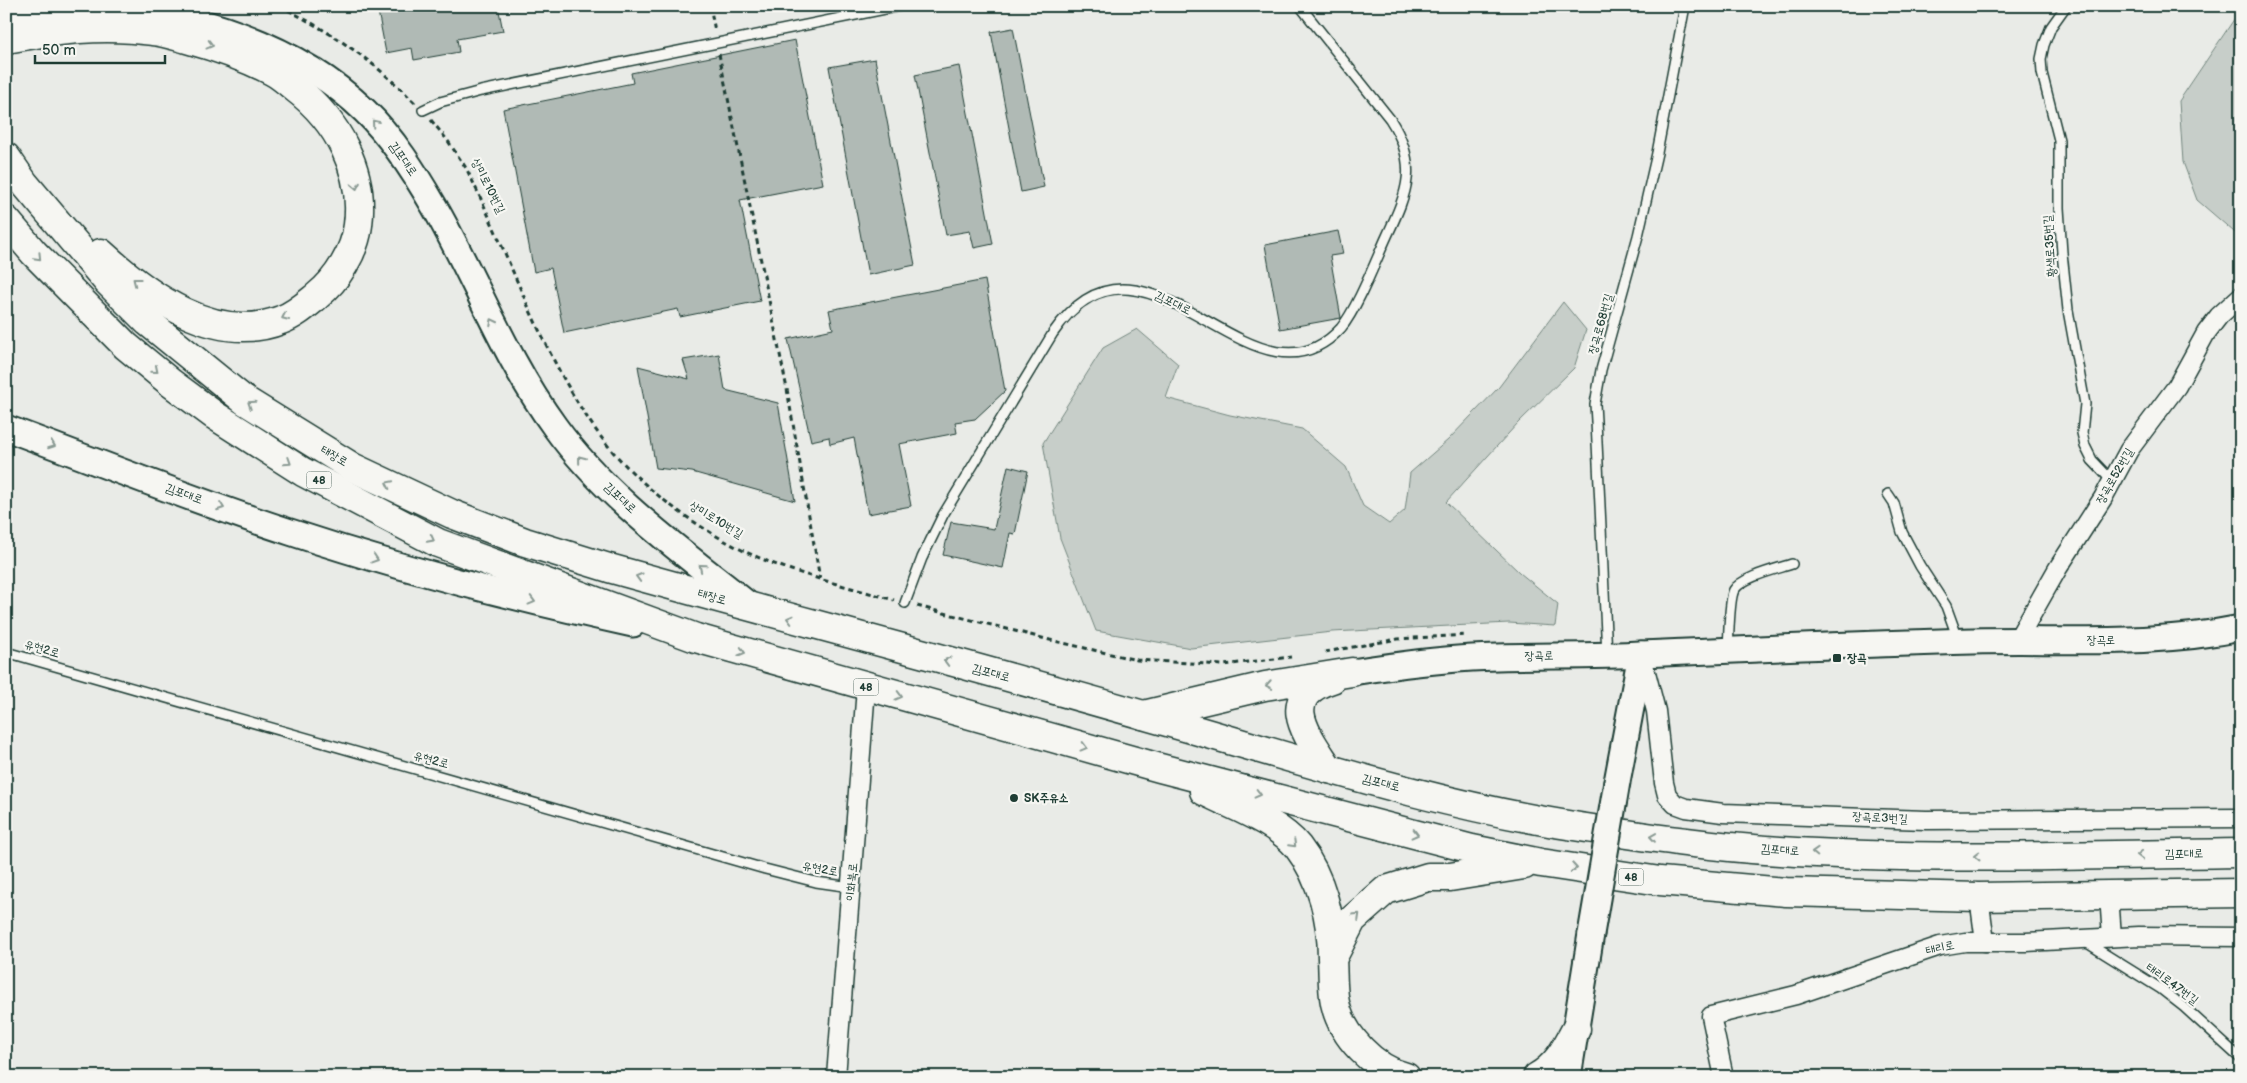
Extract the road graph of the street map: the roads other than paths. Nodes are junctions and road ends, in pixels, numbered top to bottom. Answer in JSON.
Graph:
{"nodes":[{"id":1,"x":900,"y":6,"type":"edge"},
{"id":2,"x":1300,"y":6,"type":"edge"},
{"id":3,"x":1685,"y":6,"type":"edge"},
{"id":4,"x":2066,"y":6,"type":"edge"},
{"id":5,"x":6,"y":20,"type":"edge"},
{"id":6,"x":6,"y":39,"type":"edge"},
{"id":7,"x":423,"y":110,"type":"road end"},
{"id":8,"x":6,"y":157,"type":"edge"},
{"id":9,"x":24,"y":183,"type":"junction"},
{"id":10,"x":6,"y":220,"type":"edge"},
{"id":11,"x":2241,"y":296,"type":"edge"},
{"id":12,"x":6,"y":428,"type":"edge"},
{"id":13,"x":2112,"y":481,"type":"junction"},
{"id":14,"x":1888,"y":494,"type":"dead end"},
{"id":15,"x":1792,"y":564,"type":"dead end"},
{"id":16,"x":905,"y":603,"type":"road end"},
{"id":17,"x":753,"y":608,"type":"junction"},
{"id":18,"x":2241,"y":628,"type":"edge"},
{"id":19,"x":696,"y":638,"type":"junction"},
{"id":20,"x":2017,"y":640,"type":"junction"},
{"id":21,"x":1959,"y":642,"type":"junction"},
{"id":22,"x":1728,"y":649,"type":"junction"},
{"id":23,"x":6,"y":652,"type":"edge"},
{"id":24,"x":1641,"y":654,"type":"junction"},
{"id":25,"x":1607,"y":655,"type":"junction"},
{"id":26,"x":1352,"y":672,"type":"junction"},
{"id":27,"x":866,"y":688,"type":"junction"},
{"id":28,"x":1143,"y":715,"type":"junction"},
{"id":29,"x":1160,"y":768,"type":"junction"},
{"id":30,"x":1328,"y":770,"type":"junction"},
{"id":31,"x":2241,"y":818,"type":"edge"},
{"id":32,"x":2241,"y":853,"type":"edge"},
{"id":33,"x":1541,"y":863,"type":"junction"},
{"id":34,"x":851,"y":887,"type":"junction"},
{"id":35,"x":2241,"y":893,"type":"edge"},
{"id":36,"x":2109,"y":895,"type":"junction"},
{"id":37,"x":1979,"y":897,"type":"junction"},
{"id":38,"x":2112,"y":937,"type":"junction"},
{"id":39,"x":2241,"y":937,"type":"edge"},
{"id":40,"x":2080,"y":939,"type":"junction"},
{"id":41,"x":1985,"y":942,"type":"junction"},
{"id":42,"x":1332,"y":957,"type":"junction"},
{"id":43,"x":1576,"y":1029,"type":"junction"},
{"id":44,"x":2241,"y":1059,"type":"edge"},
{"id":45,"x":836,"y":1077,"type":"edge"},
{"id":46,"x":1406,"y":1077,"type":"edge"},
{"id":47,"x":1537,"y":1077,"type":"edge"},
{"id":48,"x":1568,"y":1077,"type":"edge"},
{"id":49,"x":1724,"y":1077,"type":"edge"}],
"edges":[{"from":1,"to":7,"type":"lane"},
{"from":2,"to":16,"type":"lane","name":"김포대로"},
{"from":3,"to":25,"type":"lane","name":"장곡로68번길"},
{"from":4,"to":13,"type":"lane","name":"황색로35번길"},
{"from":17,"to":5,"type":"main road","name":"김포대로","one_way":true},
{"from":6,"to":9,"type":"main road","one_way":true},
{"from":8,"to":9,"type":"main road","name":"태장로","number":"48"},
{"from":17,"to":9,"type":"main road","name":"태장로","number":"48","one_way":true},
{"from":10,"to":19,"type":"main road","number":"48","one_way":true},
{"from":11,"to":13,"type":"street","name":"장곡로52번길"},
{"from":12,"to":19,"type":"main road","name":"김포대로","one_way":true},
{"from":13,"to":20,"type":"street","name":"장곡로52번길"},
{"from":14,"to":21,"type":"lane"},
{"from":15,"to":22,"type":"lane"},
{"from":28,"to":17,"type":"main road","name":"김포대로","number":"48","one_way":true},
{"from":18,"to":20,"type":"main road","name":"장곡로"},
{"from":19,"to":27,"type":"main road","name":"김포대로","number":"48","one_way":true},
{"from":20,"to":21,"type":"main road","name":"장곡로"},
{"from":21,"to":22,"type":"main road","name":"장곡로"},
{"from":22,"to":24,"type":"main road","name":"장곡로"},
{"from":23,"to":34,"type":"lane","name":"유현2로"},
{"from":24,"to":25,"type":"main road","name":"장곡로"},
{"from":24,"to":31,"type":"street","name":"장곡로3번길"},
{"from":24,"to":43,"type":"main road","bridge":true},
{"from":25,"to":26,"type":"main road","name":"장곡로"},
{"from":26,"to":28,"type":"main road","one_way":true},
{"from":26,"to":30,"type":"main road"},
{"from":27,"to":29,"type":"main road","name":"김포대로","number":"48","one_way":true},
{"from":27,"to":34,"type":"street","name":"이화북로"},
{"from":28,"to":30,"type":"main road","name":"김포대로","number":"48"},
{"from":29,"to":33,"type":"main road","name":"김포대로","number":"48","one_way":true},
{"from":29,"to":42,"type":"main road","one_way":true},
{"from":32,"to":30,"type":"main road","name":"김포대로","number":"48","one_way":true},
{"from":33,"to":37,"type":"main road","name":"김포대로","number":"48","one_way":true},
{"from":42,"to":33,"type":"main road","one_way":true},
{"from":34,"to":45,"type":"street","name":"이화북로"},
{"from":35,"to":36,"type":"main road","name":"김포대로","number":"48"},
{"from":36,"to":37,"type":"main road","name":"김포대로","number":"48"},
{"from":36,"to":38,"type":"street"},
{"from":37,"to":41,"type":"street"},
{"from":38,"to":39,"type":"street","name":"태리로"},
{"from":38,"to":40,"type":"street","name":"태리로"},
{"from":40,"to":41,"type":"street","name":"태리로"},
{"from":40,"to":44,"type":"lane","name":"태리로47번길"},
{"from":41,"to":49,"type":"street","name":"태리로"},
{"from":42,"to":46,"type":"main road"},
{"from":43,"to":47,"type":"main road"},
{"from":43,"to":48,"type":"main road"}]}
